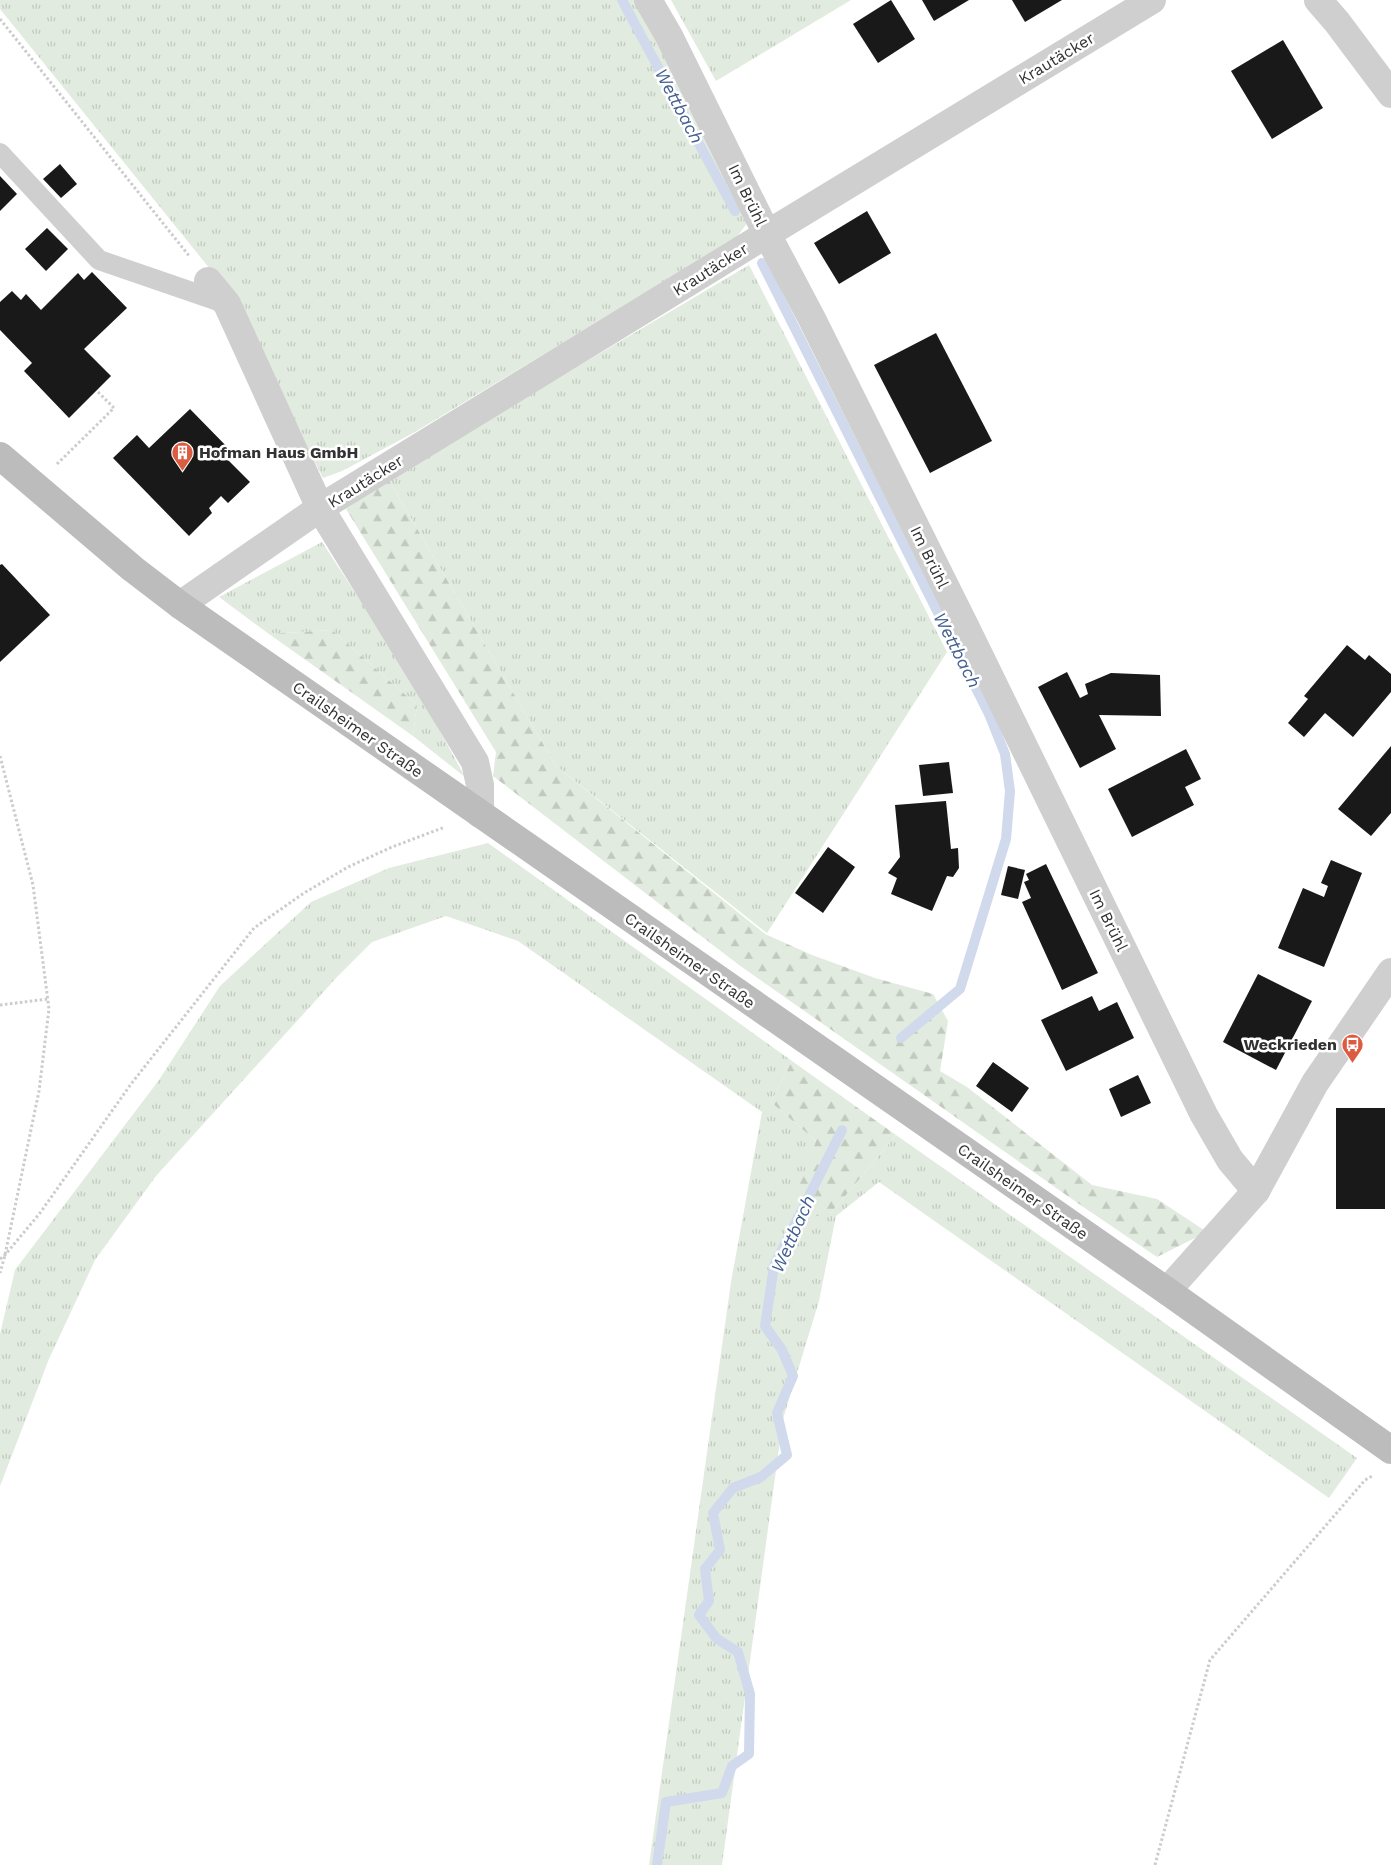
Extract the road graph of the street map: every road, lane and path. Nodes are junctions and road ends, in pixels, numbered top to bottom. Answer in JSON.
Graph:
{"nodes":[{"id":1,"x":648,"y":0,"type":"edge"},
{"id":2,"x":1152,"y":0,"type":"edge"},
{"id":3,"x":1318,"y":0,"type":"edge"},
{"id":4,"x":0,"y":19,"type":"edge"},
{"id":5,"x":1391,"y":94,"type":"edge"},
{"id":6,"x":0,"y":153,"type":"edge"},
{"id":7,"x":767,"y":234,"type":"junction"},
{"id":8,"x":208,"y":281,"type":"joint"},
{"id":9,"x":227,"y":304,"type":"junction"},
{"id":10,"x":96,"y":391,"type":"dead end"},
{"id":11,"x":0,"y":456,"type":"edge"},
{"id":12,"x":36,"y":486,"type":"junction"},
{"id":13,"x":320,"y":508,"type":"junction"},
{"id":14,"x":180,"y":605,"type":"junction"},
{"id":15,"x":0,"y":756,"type":"edge"},
{"id":16,"x":480,"y":814,"type":"junction"},
{"id":17,"x":1391,"y":972,"type":"edge"},
{"id":18,"x":48,"y":999,"type":"junction"},
{"id":19,"x":0,"y":1005,"type":"edge"},
{"id":20,"x":1256,"y":1191,"type":"junction"},
{"id":21,"x":5,"y":1255,"type":"junction"},
{"id":22,"x":0,"y":1259,"type":"edge"},
{"id":23,"x":0,"y":1272,"type":"edge"},
{"id":24,"x":1166,"y":1291,"type":"junction"},
{"id":25,"x":1385,"y":1461,"type":"edge"},
{"id":26,"x":1155,"y":1865,"type":"edge"}],
"edges":[{"from":1,"to":7,"type":"street","name":"Im Brühl"},
{"from":2,"to":7,"type":"street","name":"Krautäcker"},
{"from":3,"to":5,"type":"street"},
{"from":4,"to":8,"type":"path"},
{"from":6,"to":9,"type":"lane"},
{"from":7,"to":13,"type":"street","name":"Krautäcker"},
{"from":7,"to":20,"type":"street","name":"Im Brühl"},
{"from":8,"to":9,"type":"street"},
{"from":9,"to":13,"type":"street"},
{"from":10,"to":12,"type":"path"},
{"from":11,"to":12,"type":"main road","name":"Crailsheimer Straße"},
{"from":12,"to":14,"type":"main road","name":"Crailsheimer Straße"},
{"from":13,"to":14,"type":"street","name":"Krautäcker"},
{"from":13,"to":16,"type":"street","name":"Krautäcker"},
{"from":14,"to":16,"type":"main road","name":"Crailsheimer Straße"},
{"from":15,"to":18,"type":"path"},
{"from":16,"to":21,"type":"path"},
{"from":16,"to":24,"type":"main road","name":"Crailsheimer Straße"},
{"from":17,"to":20,"type":"street"},
{"from":18,"to":19,"type":"path"},
{"from":18,"to":21,"type":"path"},
{"from":20,"to":24,"type":"street"},
{"from":21,"to":22,"type":"path"},
{"from":21,"to":23,"type":"path"},
{"from":24,"to":25,"type":"main road","name":"Crailsheimer Straße"},
{"from":25,"to":26,"type":"path"}]}
